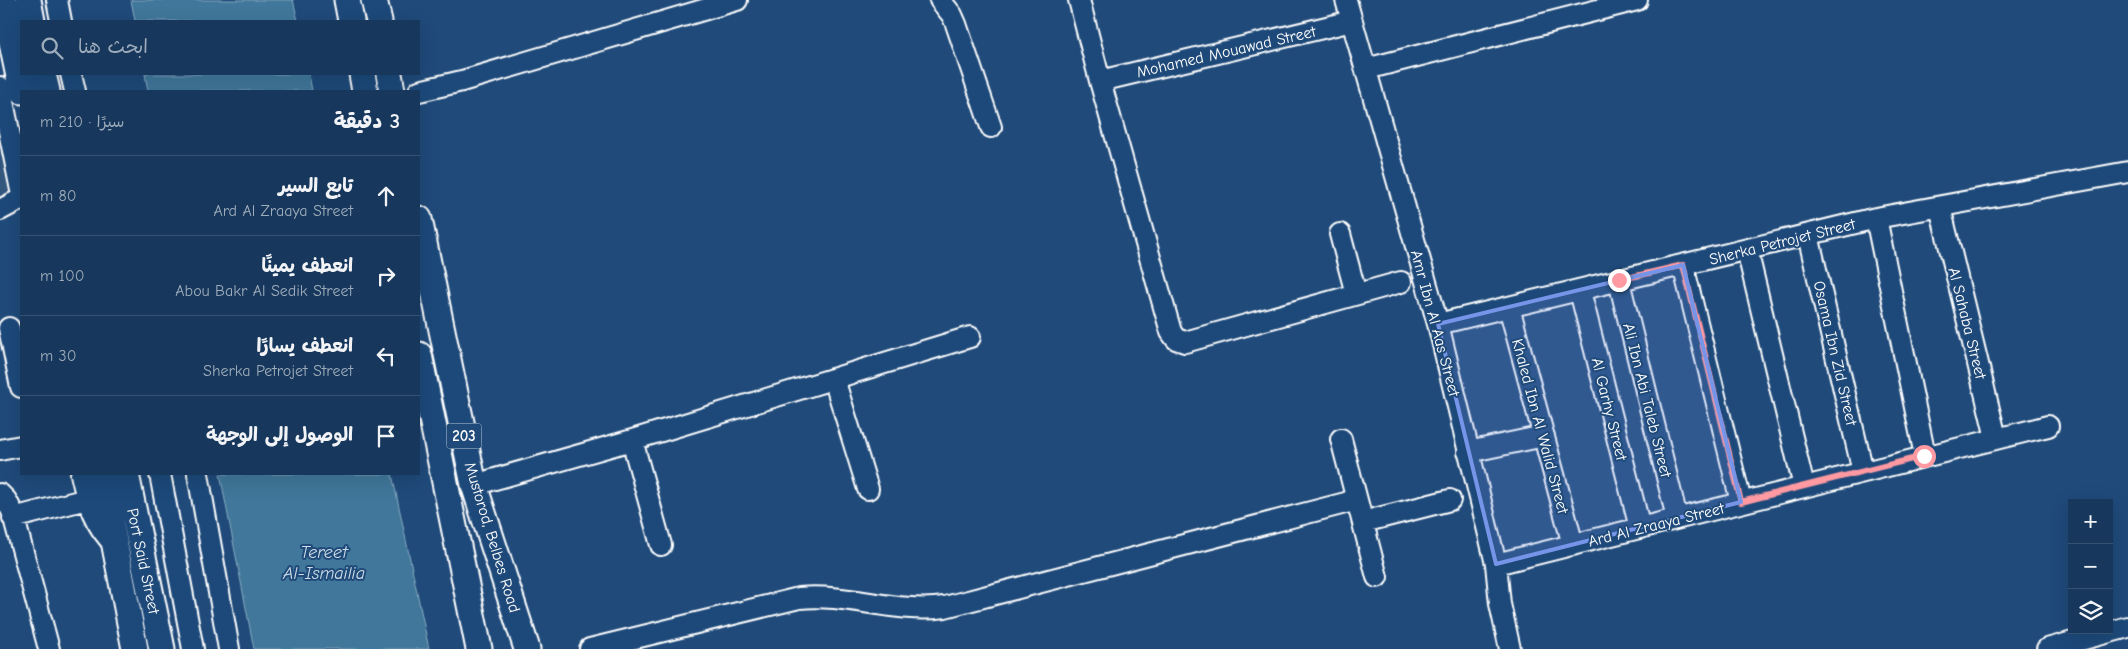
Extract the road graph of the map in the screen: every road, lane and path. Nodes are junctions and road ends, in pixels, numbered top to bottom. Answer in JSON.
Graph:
{"nodes":[{"id":1,"x":3,"y":0,"type":"edge"},
{"id":2,"x":28,"y":0,"type":"edge"},
{"id":3,"x":57,"y":0,"type":"edge"},
{"id":4,"x":347,"y":0,"type":"edge"},
{"id":5,"x":374,"y":0,"type":"edge"},
{"id":6,"x":737,"y":0,"type":"edge"},
{"id":7,"x":940,"y":0,"type":"edge"},
{"id":8,"x":1080,"y":0,"type":"edge"},
{"id":9,"x":1346,"y":0,"type":"edge"},
{"id":10,"x":1637,"y":0,"type":"edge"},
{"id":11,"x":32,"y":20,"type":"edge"},
{"id":12,"x":61,"y":20,"type":"edge"},
{"id":13,"x":351,"y":20,"type":"edge"},
{"id":14,"x":378,"y":20,"type":"edge"},
{"id":15,"x":1352,"y":21,"type":"junction"},
{"id":16,"x":1366,"y":69,"type":"junction"},
{"id":17,"x":43,"y":75,"type":"edge"},
{"id":18,"x":71,"y":75,"type":"edge"},
{"id":19,"x":362,"y":75,"type":"edge"},
{"id":20,"x":389,"y":75,"type":"edge"},
{"id":21,"x":1100,"y":81,"type":"junction"},
{"id":22,"x":47,"y":90,"type":"edge"},
{"id":23,"x":74,"y":90,"type":"edge"},
{"id":24,"x":365,"y":90,"type":"edge"},
{"id":25,"x":392,"y":90,"type":"edge"},
{"id":26,"x":424,"y":90,"type":"edge"},
{"id":27,"x":6,"y":94,"type":"edge"},
{"id":28,"x":991,"y":127,"type":"dead end"},
{"id":29,"x":2128,"y":172,"type":"edge"},
{"id":30,"x":20,"y":184,"type":"edge"},
{"id":31,"x":20,"y":200,"type":"edge"},
{"id":32,"x":1940,"y":207,"type":"junction"},
{"id":33,"x":0,"y":210,"type":"edge"},
{"id":34,"x":1876,"y":218,"type":"junction"},
{"id":35,"x":420,"y":224,"type":"edge"},
{"id":36,"x":1340,"y":234,"type":"dead end"},
{"id":37,"x":1808,"y":235,"type":"junction"},
{"id":38,"x":1747,"y":250,"type":"junction"},
{"id":39,"x":1683,"y":265,"type":"junction"},
{"id":40,"x":1619,"y":280,"type":"junction"},
{"id":41,"x":1401,"y":282,"type":"dead end"},
{"id":42,"x":1580,"y":291,"type":"junction"},
{"id":43,"x":1356,"y":294,"type":"junction"},
{"id":44,"x":1510,"y":307,"type":"junction"},
{"id":45,"x":1438,"y":324,"type":"junction"},
{"id":46,"x":10,"y":328,"type":"edge"},
{"id":47,"x":970,"y":337,"type":"dead end"},
{"id":48,"x":420,"y":360,"type":"edge"},
{"id":49,"x":834,"y":379,"type":"junction"},
{"id":50,"x":20,"y":382,"type":"edge"},
{"id":51,"x":2048,"y":426,"type":"dead end"},
{"id":52,"x":1544,"y":436,"type":"junction"},
{"id":53,"x":1996,"y":438,"type":"junction"},
{"id":54,"x":1341,"y":439,"type":"dead end"},
{"id":55,"x":632,"y":440,"type":"junction"},
{"id":56,"x":20,"y":446,"type":"edge"},
{"id":57,"x":0,"y":450,"type":"edge"},
{"id":58,"x":1468,"y":452,"type":"junction"},
{"id":59,"x":1924,"y":456,"type":"junction"},
{"id":60,"x":1863,"y":472,"type":"junction"},
{"id":61,"x":81,"y":475,"type":"edge"},
{"id":62,"x":101,"y":475,"type":"edge"},
{"id":63,"x":126,"y":475,"type":"edge"},
{"id":64,"x":160,"y":475,"type":"edge"},
{"id":65,"x":198,"y":475,"type":"edge"},
{"id":66,"x":474,"y":485,"type":"junction"},
{"id":67,"x":1804,"y":487,"type":"junction"},
{"id":68,"x":868,"y":489,"type":"dead end"},
{"id":69,"x":0,"y":494,"type":"edge"},
{"id":70,"x":87,"y":499,"type":"junction"},
{"id":71,"x":1357,"y":500,"type":"junction"},
{"id":72,"x":1450,"y":500,"type":"dead end"},
{"id":73,"x":1741,"y":502,"type":"junction"},
{"id":74,"x":13,"y":518,"type":"junction"},
{"id":75,"x":1677,"y":518,"type":"junction"},
{"id":76,"x":1363,"y":522,"type":"junction"},
{"id":77,"x":1640,"y":528,"type":"junction"},
{"id":78,"x":115,"y":545,"type":"junction"},
{"id":79,"x":661,"y":545,"type":"dead end"},
{"id":80,"x":1573,"y":545,"type":"junction"},
{"id":81,"x":1496,"y":564,"type":"junction"},
{"id":82,"x":1377,"y":577,"type":"dead end"},
{"id":83,"x":2128,"y":627,"type":"edge"},
{"id":84,"x":595,"y":648,"type":"edge"},
{"id":85,"x":48,"y":649,"type":"edge"},
{"id":86,"x":135,"y":649,"type":"edge"},
{"id":87,"x":162,"y":649,"type":"edge"},
{"id":88,"x":193,"y":649,"type":"edge"},
{"id":89,"x":229,"y":649,"type":"edge"},
{"id":90,"x":479,"y":649,"type":"edge"},
{"id":91,"x":527,"y":649,"type":"edge"},
{"id":92,"x":1510,"y":649,"type":"edge"},
{"id":93,"x":2047,"y":649,"type":"edge"}],
"edges":[{"from":1,"to":27,"type":"main road"},
{"from":2,"to":11,"type":"main road"},
{"from":3,"to":12,"type":"street"},
{"from":4,"to":13,"type":"main road"},
{"from":5,"to":14,"type":"main road"},
{"from":6,"to":26,"type":"street"},
{"from":7,"to":28,"type":"street"},
{"from":8,"to":21,"type":"street"},
{"from":9,"to":15,"type":"street","name":"Amr Ibn Al Aas Street"},
{"from":10,"to":16,"type":"street"},
{"from":15,"to":16,"type":"street","name":"Amr Ibn Al Aas Street"},
{"from":15,"to":21,"type":"street","name":"Mohamed Mouawad Street"},
{"from":16,"to":45,"type":"street","name":"Amr Ibn Al Aas Street"},
{"from":17,"to":22,"type":"main road"},
{"from":18,"to":23,"type":"street"},
{"from":19,"to":24,"type":"main road"},
{"from":20,"to":25,"type":"main road"},
{"from":21,"to":43,"type":"street"},
{"from":27,"to":30,"type":"street"},
{"from":29,"to":32,"type":"street","name":"Sherka Petrojet Street"},
{"from":31,"to":33,"type":"street"},
{"from":32,"to":34,"type":"street","name":"Sherka Petrojet Street"},
{"from":32,"to":53,"type":"street","name":"Al Sahaba Street"},
{"from":34,"to":37,"type":"street","name":"Sherka Petrojet Street"},
{"from":34,"to":59,"type":"street"},
{"from":35,"to":66,"type":"main road","name":"Mustorod, Belbes Road","number":"203"},
{"from":36,"to":43,"type":"street"},
{"from":37,"to":38,"type":"street","name":"Sherka Petrojet Street"},
{"from":37,"to":60,"type":"street","name":"Osama Ibn Zid Street"},
{"from":38,"to":39,"type":"street","name":"Sherka Petrojet Street"},
{"from":38,"to":67,"type":"street"},
{"from":39,"to":40,"type":"street","name":"Sherka Petrojet Street"},
{"from":39,"to":73,"type":"street"},
{"from":40,"to":42,"type":"street","name":"Sherka Petrojet Street"},
{"from":40,"to":75,"type":"street","name":"Ali Ibn Abi Taleb Street"},
{"from":41,"to":43,"type":"street"},
{"from":42,"to":44,"type":"street","name":"Sherka Petrojet Street"},
{"from":42,"to":77,"type":"street","name":"Al Garhy Street"},
{"from":44,"to":45,"type":"street","name":"Sherka Petrojet Street"},
{"from":44,"to":52,"type":"street","name":"Khaled Ibn Al Walid Street"},
{"from":45,"to":58,"type":"street","name":"Amr Ibn Al Aas Street"},
{"from":46,"to":50,"type":"street"},
{"from":47,"to":49,"type":"street"},
{"from":48,"to":90,"type":"main road","name":"Mustorod, Belbes Road","number":"203"},
{"from":49,"to":55,"type":"street"},
{"from":49,"to":68,"type":"street"},
{"from":51,"to":53,"type":"street","name":"Ard Al Zraaya Street"},
{"from":52,"to":58,"type":"street"},
{"from":52,"to":80,"type":"street","name":"Khaled Ibn Al Walid Street"},
{"from":53,"to":59,"type":"street","name":"Ard Al Zraaya Street"},
{"from":54,"to":71,"type":"street"},
{"from":55,"to":66,"type":"street"},
{"from":55,"to":79,"type":"street"},
{"from":56,"to":57,"type":"street"},
{"from":58,"to":81,"type":"street","name":"Amr Ibn Al Aas Street"},
{"from":59,"to":60,"type":"street","name":"Ard Al Zraaya Street"},
{"from":60,"to":67,"type":"street","name":"Ard Al Zraaya Street"},
{"from":61,"to":70,"type":"street"},
{"from":62,"to":78,"type":"main road","name":"Port Said Street"},
{"from":63,"to":87,"type":"main road","name":"Port Said Street"},
{"from":64,"to":88,"type":"street"},
{"from":65,"to":89,"type":"street"},
{"from":66,"to":91,"type":"main road","name":"Mustorod, Belbes Road","number":"203"},
{"from":67,"to":73,"type":"street","name":"Ard Al Zraaya Street"},
{"from":69,"to":74,"type":"street"},
{"from":70,"to":74,"type":"street"},
{"from":70,"to":78,"type":"street"},
{"from":71,"to":76,"type":"street"},
{"from":71,"to":84,"type":"street"},
{"from":72,"to":76,"type":"street"},
{"from":73,"to":75,"type":"street","name":"Ard Al Zraaya Street"},
{"from":74,"to":85,"type":"street"},
{"from":75,"to":77,"type":"street","name":"Ard Al Zraaya Street"},
{"from":76,"to":82,"type":"street"},
{"from":77,"to":80,"type":"street","name":"Ard Al Zraaya Street"},
{"from":78,"to":86,"type":"main road","name":"Port Said Street"},
{"from":80,"to":81,"type":"street","name":"Ard Al Zraaya Street"},
{"from":81,"to":92,"type":"street","name":"Amr Ibn Al Aas Street"},
{"from":83,"to":93,"type":"street"}]}
